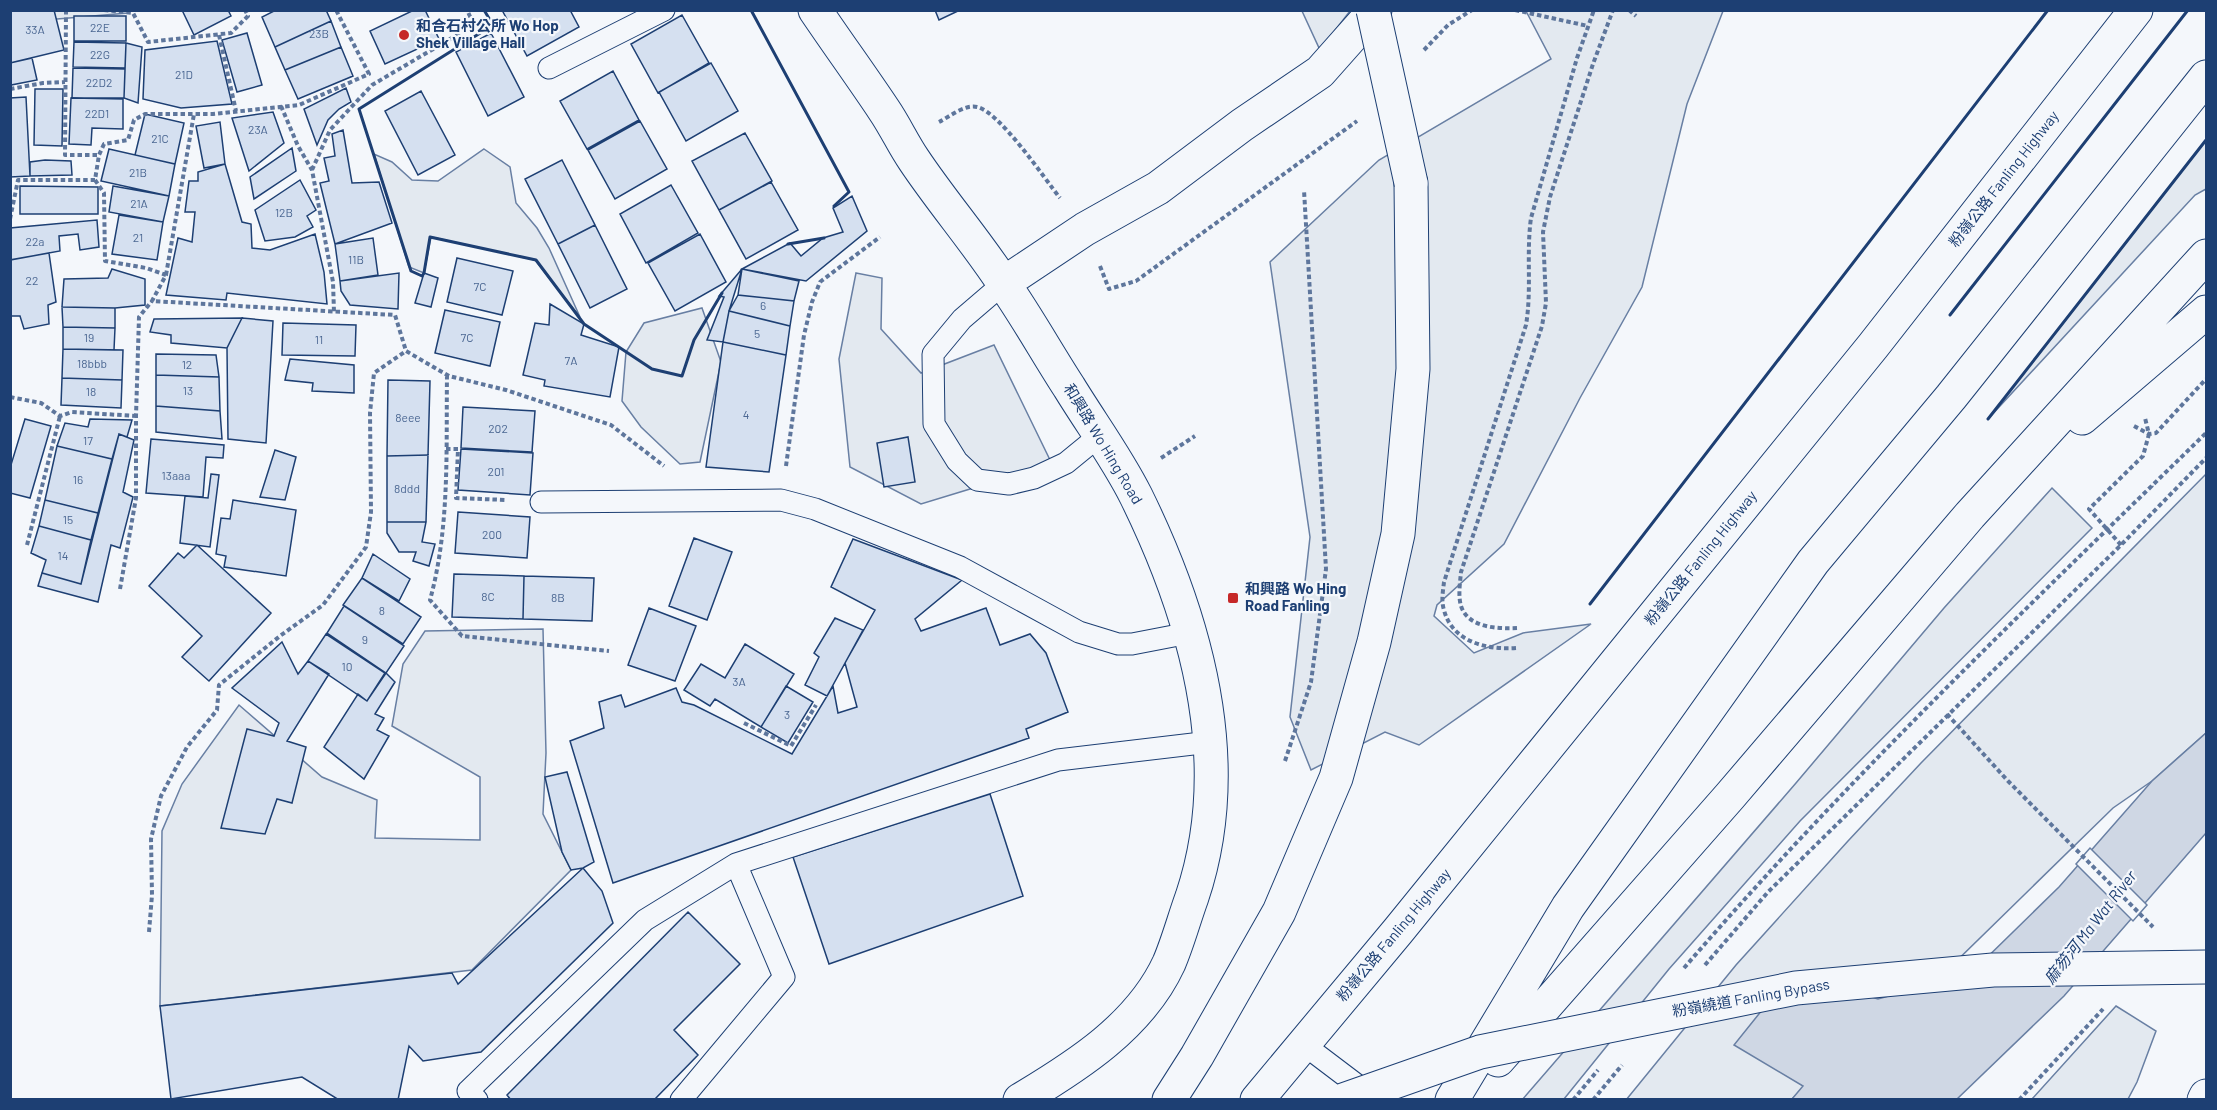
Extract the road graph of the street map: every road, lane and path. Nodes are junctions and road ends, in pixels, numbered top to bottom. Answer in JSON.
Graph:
{"nodes":[{"id":1,"x":66,"y":10,"type":"edge"},
{"id":2,"x":104,"y":10,"type":"edge"},
{"id":3,"x":245,"y":10,"type":"edge"},
{"id":4,"x":336,"y":10,"type":"edge"},
{"id":5,"x":467,"y":10,"type":"edge"},
{"id":6,"x":664,"y":10,"type":"edge"},
{"id":7,"x":815,"y":10,"type":"edge"},
{"id":8,"x":1374,"y":10,"type":"edge"},
{"id":9,"x":1472,"y":10,"type":"edge"},
{"id":10,"x":1515,"y":10,"type":"edge"},
{"id":11,"x":1594,"y":10,"type":"edge"},
{"id":12,"x":1613,"y":10,"type":"edge"},
{"id":13,"x":1629,"y":10,"type":"edge"},
{"id":14,"x":2136,"y":10,"type":"edge"},
{"id":15,"x":1636,"y":16,"type":"dead end"},
{"id":16,"x":1588,"y":26,"type":"junction"},
{"id":17,"x":219,"y":35,"type":"junction"},
{"id":18,"x":1417,"y":58,"type":"dead end"},
{"id":19,"x":549,"y":68,"type":"dead end"},
{"id":20,"x":369,"y":74,"type":"junction"},
{"id":21,"x":2206,"y":77,"type":"edge"},
{"id":22,"x":65,"y":82,"type":"junction"},
{"id":23,"x":372,"y":85,"type":"junction"},
{"id":24,"x":10,"y":89,"type":"edge"},
{"id":25,"x":281,"y":106,"type":"junction"},
{"id":26,"x":236,"y":111,"type":"junction"},
{"id":27,"x":194,"y":114,"type":"junction"},
{"id":28,"x":99,"y":155,"type":"junction"},
{"id":29,"x":312,"y":170,"type":"junction"},
{"id":30,"x":95,"y":180,"type":"junction"},
{"id":31,"x":1304,"y":190,"type":"dead end"},
{"id":32,"x":10,"y":219,"type":"edge"},
{"id":33,"x":880,"y":237,"type":"dead end"},
{"id":34,"x":2206,"y":256,"type":"edge"},
{"id":35,"x":166,"y":275,"type":"junction"},
{"id":36,"x":1004,"y":283,"type":"junction"},
{"id":37,"x":152,"y":301,"type":"junction"},
{"id":38,"x":334,"y":312,"type":"junction"},
{"id":39,"x":2206,"y":312,"type":"edge"},
{"id":40,"x":406,"y":351,"type":"junction"},
{"id":41,"x":447,"y":374,"type":"junction"},
{"id":42,"x":2206,"y":379,"type":"edge"},
{"id":43,"x":10,"y":397,"type":"edge"},
{"id":44,"x":2144,"y":414,"type":"dead end"},
{"id":45,"x":60,"y":416,"type":"junction"},
{"id":46,"x":136,"y":416,"type":"junction"},
{"id":47,"x":2133,"y":426,"type":"dead end"},
{"id":48,"x":2206,"y":433,"type":"edge"},
{"id":49,"x":2149,"y":434,"type":"junction"},
{"id":50,"x":1099,"y":436,"type":"junction"},
{"id":51,"x":446,"y":449,"type":"junction"},
{"id":52,"x":2206,"y":458,"type":"edge"},
{"id":53,"x":781,"y":500,"type":"junction"},
{"id":54,"x":694,"y":501,"type":"junction"},
{"id":55,"x":541,"y":502,"type":"joint"},
{"id":56,"x":1970,"y":515,"type":"junction"},
{"id":57,"x":2107,"y":530,"type":"junction"},
{"id":58,"x":27,"y":545,"type":"dead end"},
{"id":59,"x":2121,"y":545,"type":"junction"},
{"id":60,"x":120,"y":589,"type":"dead end"},
{"id":61,"x":1516,"y":628,"type":"dead end"},
{"id":62,"x":1189,"y":633,"type":"junction"},
{"id":63,"x":1516,"y":648,"type":"dead end"},
{"id":64,"x":609,"y":651,"type":"dead end"},
{"id":65,"x":816,"y":705,"type":"dead end"},
{"id":66,"x":1947,"y":714,"type":"junction"},
{"id":67,"x":744,"y":723,"type":"dead end"},
{"id":68,"x":1210,"y":742,"type":"junction"},
{"id":69,"x":1285,"y":761,"type":"dead end"},
{"id":70,"x":736,"y":864,"type":"junction"},
{"id":71,"x":149,"y":932,"type":"dead end"},
{"id":72,"x":2159,"y":932,"type":"dead end"},
{"id":73,"x":2206,"y":967,"type":"edge"},
{"id":74,"x":1681,"y":971,"type":"dead end"},
{"id":75,"x":1700,"y":971,"type":"dead end"},
{"id":76,"x":2104,"y":1007,"type":"dead end"},
{"id":77,"x":1303,"y":1044,"type":"junction"},
{"id":78,"x":1629,"y":1057,"type":"dead end"},
{"id":79,"x":1605,"y":1061,"type":"dead end"},
{"id":80,"x":477,"y":1100,"type":"edge"},
{"id":81,"x":681,"y":1100,"type":"edge"},
{"id":82,"x":1020,"y":1100,"type":"edge"},
{"id":83,"x":1169,"y":1100,"type":"edge"},
{"id":84,"x":1257,"y":1100,"type":"edge"},
{"id":85,"x":1343,"y":1100,"type":"edge"},
{"id":86,"x":1376,"y":1100,"type":"edge"},
{"id":87,"x":1452,"y":1100,"type":"edge"},
{"id":88,"x":1463,"y":1100,"type":"edge"},
{"id":89,"x":1573,"y":1100,"type":"edge"},
{"id":90,"x":1593,"y":1100,"type":"edge"},
{"id":91,"x":2019,"y":1100,"type":"edge"}],
"edges":[{"from":1,"to":22,"type":"path"},
{"from":2,"to":17,"type":"path"},
{"from":3,"to":17,"type":"path"},
{"from":4,"to":20,"type":"path"},
{"from":5,"to":23,"type":"path"},
{"from":6,"to":19,"type":"lane"},
{"from":7,"to":36,"type":"main road","name":"和興路 Wo Hing Road"},
{"from":8,"to":36,"type":"main road"},
{"from":8,"to":83,"type":"main road","bridge":true},
{"from":9,"to":18,"type":"path"},
{"from":10,"to":16,"type":"path"},
{"from":11,"to":16,"type":"path"},
{"from":12,"to":61,"type":"path"},
{"from":13,"to":15,"type":"path"},
{"from":14,"to":77,"type":"main road","name":"粉嶺公路 Fanling Highway"},
{"from":16,"to":63,"type":"path"},
{"from":17,"to":26,"type":"path"},
{"from":20,"to":23,"type":"path"},
{"from":20,"to":25,"type":"path"},
{"from":21,"to":87,"type":"main road"},
{"from":22,"to":24,"type":"path"},
{"from":22,"to":28,"type":"path"},
{"from":23,"to":29,"type":"path"},
{"from":25,"to":26,"type":"path"},
{"from":25,"to":29,"type":"path"},
{"from":26,"to":27,"type":"path"},
{"from":27,"to":28,"type":"path"},
{"from":27,"to":35,"type":"path"},
{"from":28,"to":30,"type":"path"},
{"from":29,"to":38,"type":"path"},
{"from":30,"to":32,"type":"path"},
{"from":30,"to":35,"type":"path"},
{"from":31,"to":69,"type":"path"},
{"from":33,"to":53,"type":"path"},
{"from":34,"to":56,"type":"main road"},
{"from":35,"to":37,"type":"path"},
{"from":36,"to":50,"type":"main road","name":"和興路 Wo Hing Road"},
{"from":36,"to":50,"type":"lane"},
{"from":37,"to":38,"type":"path"},
{"from":37,"to":46,"type":"path"},
{"from":38,"to":40,"type":"path"},
{"from":39,"to":56,"type":"main road"},
{"from":40,"to":41,"type":"path"},
{"from":40,"to":71,"type":"path"},
{"from":41,"to":51,"type":"path"},
{"from":41,"to":54,"type":"path"},
{"from":42,"to":49,"type":"path"},
{"from":43,"to":45,"type":"path"},
{"from":44,"to":49,"type":"path"},
{"from":45,"to":46,"type":"path"},
{"from":45,"to":58,"type":"path"},
{"from":46,"to":60,"type":"path"},
{"from":47,"to":49,"type":"path"},
{"from":48,"to":57,"type":"path"},
{"from":49,"to":57,"type":"path"},
{"from":50,"to":62,"type":"main road","name":"和興路 Wo Hing Road"},
{"from":51,"to":55,"type":"path"},
{"from":51,"to":64,"type":"path"},
{"from":52,"to":59,"type":"path"},
{"from":53,"to":54,"type":"lane"},
{"from":53,"to":62,"type":"lane"},
{"from":54,"to":55,"type":"lane"},
{"from":56,"to":88,"type":"main road"},
{"from":57,"to":59,"type":"path"},
{"from":57,"to":74,"type":"path"},
{"from":59,"to":66,"type":"path"},
{"from":62,"to":68,"type":"main road","name":"和興路 Wo Hing Road"},
{"from":65,"to":67,"type":"path"},
{"from":66,"to":72,"type":"path"},
{"from":66,"to":75,"type":"path"},
{"from":68,"to":70,"type":"lane"},
{"from":68,"to":82,"type":"main road","name":"和興路 Wo Hing Road"},
{"from":70,"to":80,"type":"lane"},
{"from":70,"to":81,"type":"lane"},
{"from":73,"to":85,"type":"main road","name":"粉嶺繞道 Fanling Bypass","bridge":true},
{"from":76,"to":91,"type":"path"},
{"from":77,"to":84,"type":"main road","name":"粉嶺公路 Fanling Highway"},
{"from":77,"to":86,"type":"lane"},
{"from":78,"to":90,"type":"path"},
{"from":79,"to":89,"type":"path"}]}
